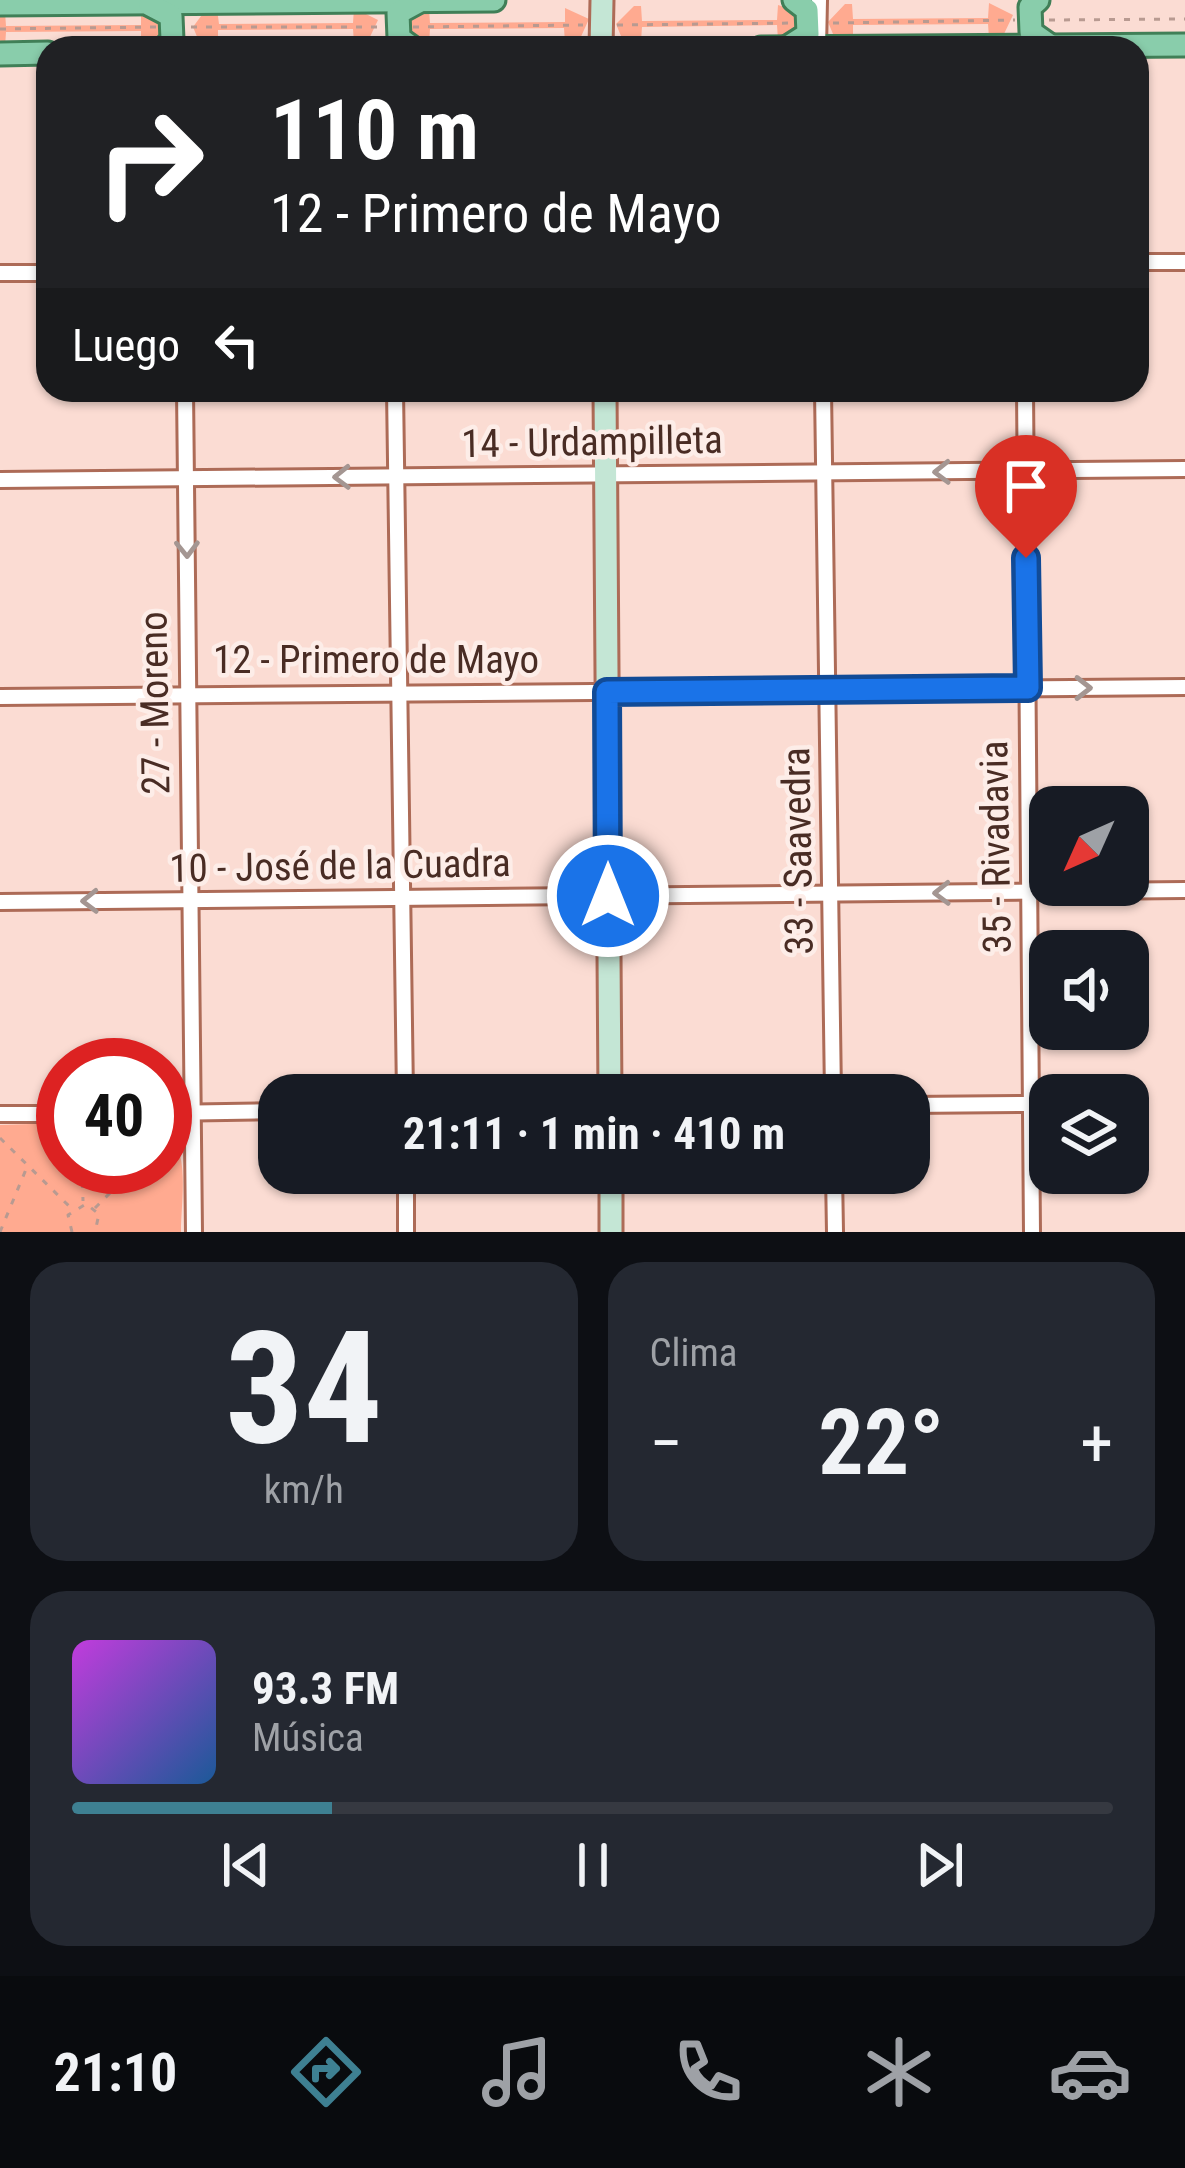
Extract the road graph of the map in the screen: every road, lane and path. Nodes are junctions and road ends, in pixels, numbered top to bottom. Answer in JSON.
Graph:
{"nodes":[{"id":1,"x":390,"y":0,"type":"edge"},
{"id":2,"x":494,"y":0,"type":"edge"},
{"id":3,"x":602,"y":0,"type":"edge"},
{"id":4,"x":794,"y":0,"type":"edge"},
{"id":5,"x":819,"y":0,"type":"edge"},
{"id":6,"x":421,"y":1,"type":"edge"},
{"id":7,"x":0,"y":4,"type":"edge"},
{"id":8,"x":1027,"y":10,"type":"edge"},
{"id":9,"x":1185,"y":19,"type":"edge"},
{"id":10,"x":814,"y":23,"type":"junction"},
{"id":11,"x":177,"y":26,"type":"edge"},
{"id":12,"x":0,"y":29,"type":"edge"},
{"id":13,"x":392,"y":34,"type":"edge"},
{"id":14,"x":601,"y":36,"type":"edge"},
{"id":15,"x":805,"y":36,"type":"edge"},
{"id":16,"x":816,"y":36,"type":"edge"},
{"id":17,"x":1185,"y":45,"type":"edge"},
{"id":18,"x":1149,"y":46,"type":"edge"},
{"id":19,"x":36,"y":53,"type":"edge"},
{"id":20,"x":0,"y":54,"type":"edge"},
{"id":21,"x":1149,"y":262,"type":"edge"},
{"id":22,"x":1185,"y":262,"type":"edge"},
{"id":23,"x":0,"y":273,"type":"edge"},
{"id":24,"x":36,"y":273,"type":"edge"},
{"id":25,"x":185,"y":402,"type":"edge"},
{"id":26,"x":395,"y":402,"type":"edge"},
{"id":27,"x":604,"y":402,"type":"edge"},
{"id":28,"x":823,"y":402,"type":"edge"},
{"id":29,"x":1025,"y":402,"type":"edge"},
{"id":30,"x":1185,"y":470,"type":"edge"},
{"id":31,"x":1026,"y":471,"type":"junction"},
{"id":32,"x":826,"y":473,"type":"junction"},
{"id":33,"x":605,"y":475,"type":"junction"},
{"id":34,"x":398,"y":477,"type":"junction"},
{"id":35,"x":186,"y":479,"type":"junction"},
{"id":36,"x":0,"y":480,"type":"edge"},
{"id":37,"x":1185,"y":687,"type":"edge"},
{"id":38,"x":1028,"y":688,"type":"junction"},
{"id":39,"x":830,"y":690,"type":"junction"},
{"id":40,"x":607,"y":692,"type":"junction"},
{"id":41,"x":401,"y":693,"type":"junction"},
{"id":42,"x":188,"y":695,"type":"junction"},
{"id":43,"x":0,"y":697,"type":"edge"},
{"id":44,"x":1149,"y":890,"type":"edge"},
{"id":45,"x":1185,"y":890,"type":"edge"},
{"id":46,"x":1029,"y":892,"type":"joint"},
{"id":47,"x":831,"y":894,"type":"junction"},
{"id":48,"x":608,"y":896,"type":"junction"},
{"id":49,"x":403,"y":898,"type":"junction"},
{"id":50,"x":190,"y":900,"type":"junction"},
{"id":51,"x":0,"y":902,"type":"edge"},
{"id":52,"x":1029,"y":906,"type":"edge"},
{"id":53,"x":405,"y":1074,"type":"edge"},
{"id":54,"x":610,"y":1074,"type":"edge"},
{"id":55,"x":833,"y":1074,"type":"edge"},
{"id":56,"x":1031,"y":1074,"type":"edge"},
{"id":57,"x":1029,"y":1104,"type":"edge"},
{"id":58,"x":930,"y":1105,"type":"edge"},
{"id":59,"x":193,"y":1112,"type":"junction"},
{"id":60,"x":258,"y":1112,"type":"edge"},
{"id":61,"x":0,"y":1114,"type":"edge"},
{"id":62,"x":36,"y":1114,"type":"edge"},
{"id":63,"x":0,"y":1138,"type":"edge"},
{"id":64,"x":28,"y":1166,"type":"junction"},
{"id":65,"x":83,"y":1194,"type":"edge"},
{"id":66,"x":109,"y":1194,"type":"edge"},
{"id":67,"x":406,"y":1194,"type":"edge"},
{"id":68,"x":610,"y":1194,"type":"edge"},
{"id":69,"x":834,"y":1194,"type":"edge"},
{"id":70,"x":1032,"y":1194,"type":"edge"},
{"id":71,"x":83,"y":1204,"type":"junction"},
{"id":72,"x":95,"y":1208,"type":"junction"},
{"id":73,"x":72,"y":1209,"type":"junction"},
{"id":74,"x":1,"y":1232,"type":"edge"},
{"id":75,"x":72,"y":1232,"type":"edge"},
{"id":76,"x":96,"y":1232,"type":"edge"},
{"id":77,"x":194,"y":1232,"type":"edge"},
{"id":78,"x":406,"y":1232,"type":"edge"},
{"id":79,"x":611,"y":1232,"type":"edge"},
{"id":80,"x":835,"y":1232,"type":"edge"},
{"id":81,"x":1032,"y":1232,"type":"edge"}],
"edges":[{"from":1,"to":6,"type":"main road"},
{"from":1,"to":11,"type":"main road"},
{"from":1,"to":13,"type":"street"},
{"from":2,"to":6,"type":"main road"},
{"from":3,"to":14,"type":"street"},
{"from":4,"to":10,"type":"main road"},
{"from":5,"to":10,"type":"street"},
{"from":6,"to":13,"type":"main road"},
{"from":7,"to":11,"type":"main road"},
{"from":8,"to":9,"type":"path"},
{"from":8,"to":10,"type":"path"},
{"from":10,"to":14,"type":"path"},
{"from":10,"to":15,"type":"main road"},
{"from":10,"to":16,"type":"street"},
{"from":11,"to":12,"type":"path"},
{"from":11,"to":13,"type":"path"},
{"from":13,"to":14,"type":"path"},
{"from":17,"to":18,"type":"main road"},
{"from":19,"to":20,"type":"main road"},
{"from":21,"to":22,"type":"street"},
{"from":23,"to":24,"type":"street"},
{"from":25,"to":35,"type":"street","name":"27 - Moreno"},
{"from":26,"to":34,"type":"street"},
{"from":27,"to":33,"type":"street"},
{"from":28,"to":32,"type":"street","name":"33 - Saavedra"},
{"from":29,"to":31,"type":"street","name":"35 - Rivadavia"},
{"from":30,"to":31,"type":"street","name":"14 - Urdampilleta"},
{"from":31,"to":32,"type":"street","name":"14 - Urdampilleta","one_way":true},
{"from":31,"to":38,"type":"street","name":"35 - Rivadavia"},
{"from":32,"to":33,"type":"street","name":"14 - Urdampilleta"},
{"from":32,"to":39,"type":"street","name":"33 - Saavedra"},
{"from":33,"to":34,"type":"street","name":"14 - Urdampilleta"},
{"from":33,"to":40,"type":"street"},
{"from":34,"to":35,"type":"street","name":"14 - Urdampilleta","one_way":true},
{"from":34,"to":41,"type":"street"},
{"from":35,"to":36,"type":"street","name":"14 - Urdampilleta"},
{"from":35,"to":42,"type":"street","name":"27 - Moreno","one_way":true},
{"from":38,"to":37,"type":"street","name":"12 - Primero de Mayo","one_way":true},
{"from":38,"to":39,"type":"street","name":"12 - Primero de Mayo"},
{"from":38,"to":46,"type":"street","name":"35 - Rivadavia"},
{"from":39,"to":40,"type":"street","name":"12 - Primero de Mayo"},
{"from":39,"to":47,"type":"street","name":"33 - Saavedra"},
{"from":40,"to":41,"type":"street","name":"12 - Primero de Mayo"},
{"from":40,"to":48,"type":"street"},
{"from":41,"to":42,"type":"street","name":"12 - Primero de Mayo"},
{"from":41,"to":49,"type":"street"},
{"from":42,"to":43,"type":"street","name":"12 - Primero de Mayo"},
{"from":42,"to":50,"type":"street","name":"27 - Moreno"},
{"from":44,"to":45,"type":"street","name":"10 - José de la Cuadra"},
{"from":46,"to":47,"type":"street","name":"10 - José de la Cuadra","one_way":true},
{"from":47,"to":48,"type":"street","name":"10 - José de la Cuadra"},
{"from":47,"to":55,"type":"street","name":"33 - Saavedra"},
{"from":48,"to":49,"type":"street","name":"10 - José de la Cuadra"},
{"from":48,"to":54,"type":"street"},
{"from":49,"to":50,"type":"street","name":"10 - José de la Cuadra"},
{"from":49,"to":53,"type":"street"},
{"from":50,"to":51,"type":"street","name":"10 - José de la Cuadra","one_way":true},
{"from":50,"to":59,"type":"street","name":"27 - Moreno"},
{"from":52,"to":56,"type":"street","name":"35 - Rivadavia"},
{"from":57,"to":58,"type":"street"},
{"from":59,"to":60,"type":"street"},
{"from":59,"to":77,"type":"street","name":"27 - Moreno"},
{"from":61,"to":62,"type":"street"},
{"from":63,"to":64,"type":"path"},
{"from":64,"to":73,"type":"path"},
{"from":64,"to":74,"type":"path"},
{"from":65,"to":71,"type":"path"},
{"from":66,"to":72,"type":"path"},
{"from":67,"to":78,"type":"street"},
{"from":68,"to":79,"type":"street"},
{"from":69,"to":80,"type":"street"},
{"from":70,"to":81,"type":"street","name":"35 - Rivadavia"},
{"from":71,"to":72,"type":"path"},
{"from":71,"to":73,"type":"path"},
{"from":72,"to":76,"type":"path"},
{"from":73,"to":75,"type":"path"}]}
